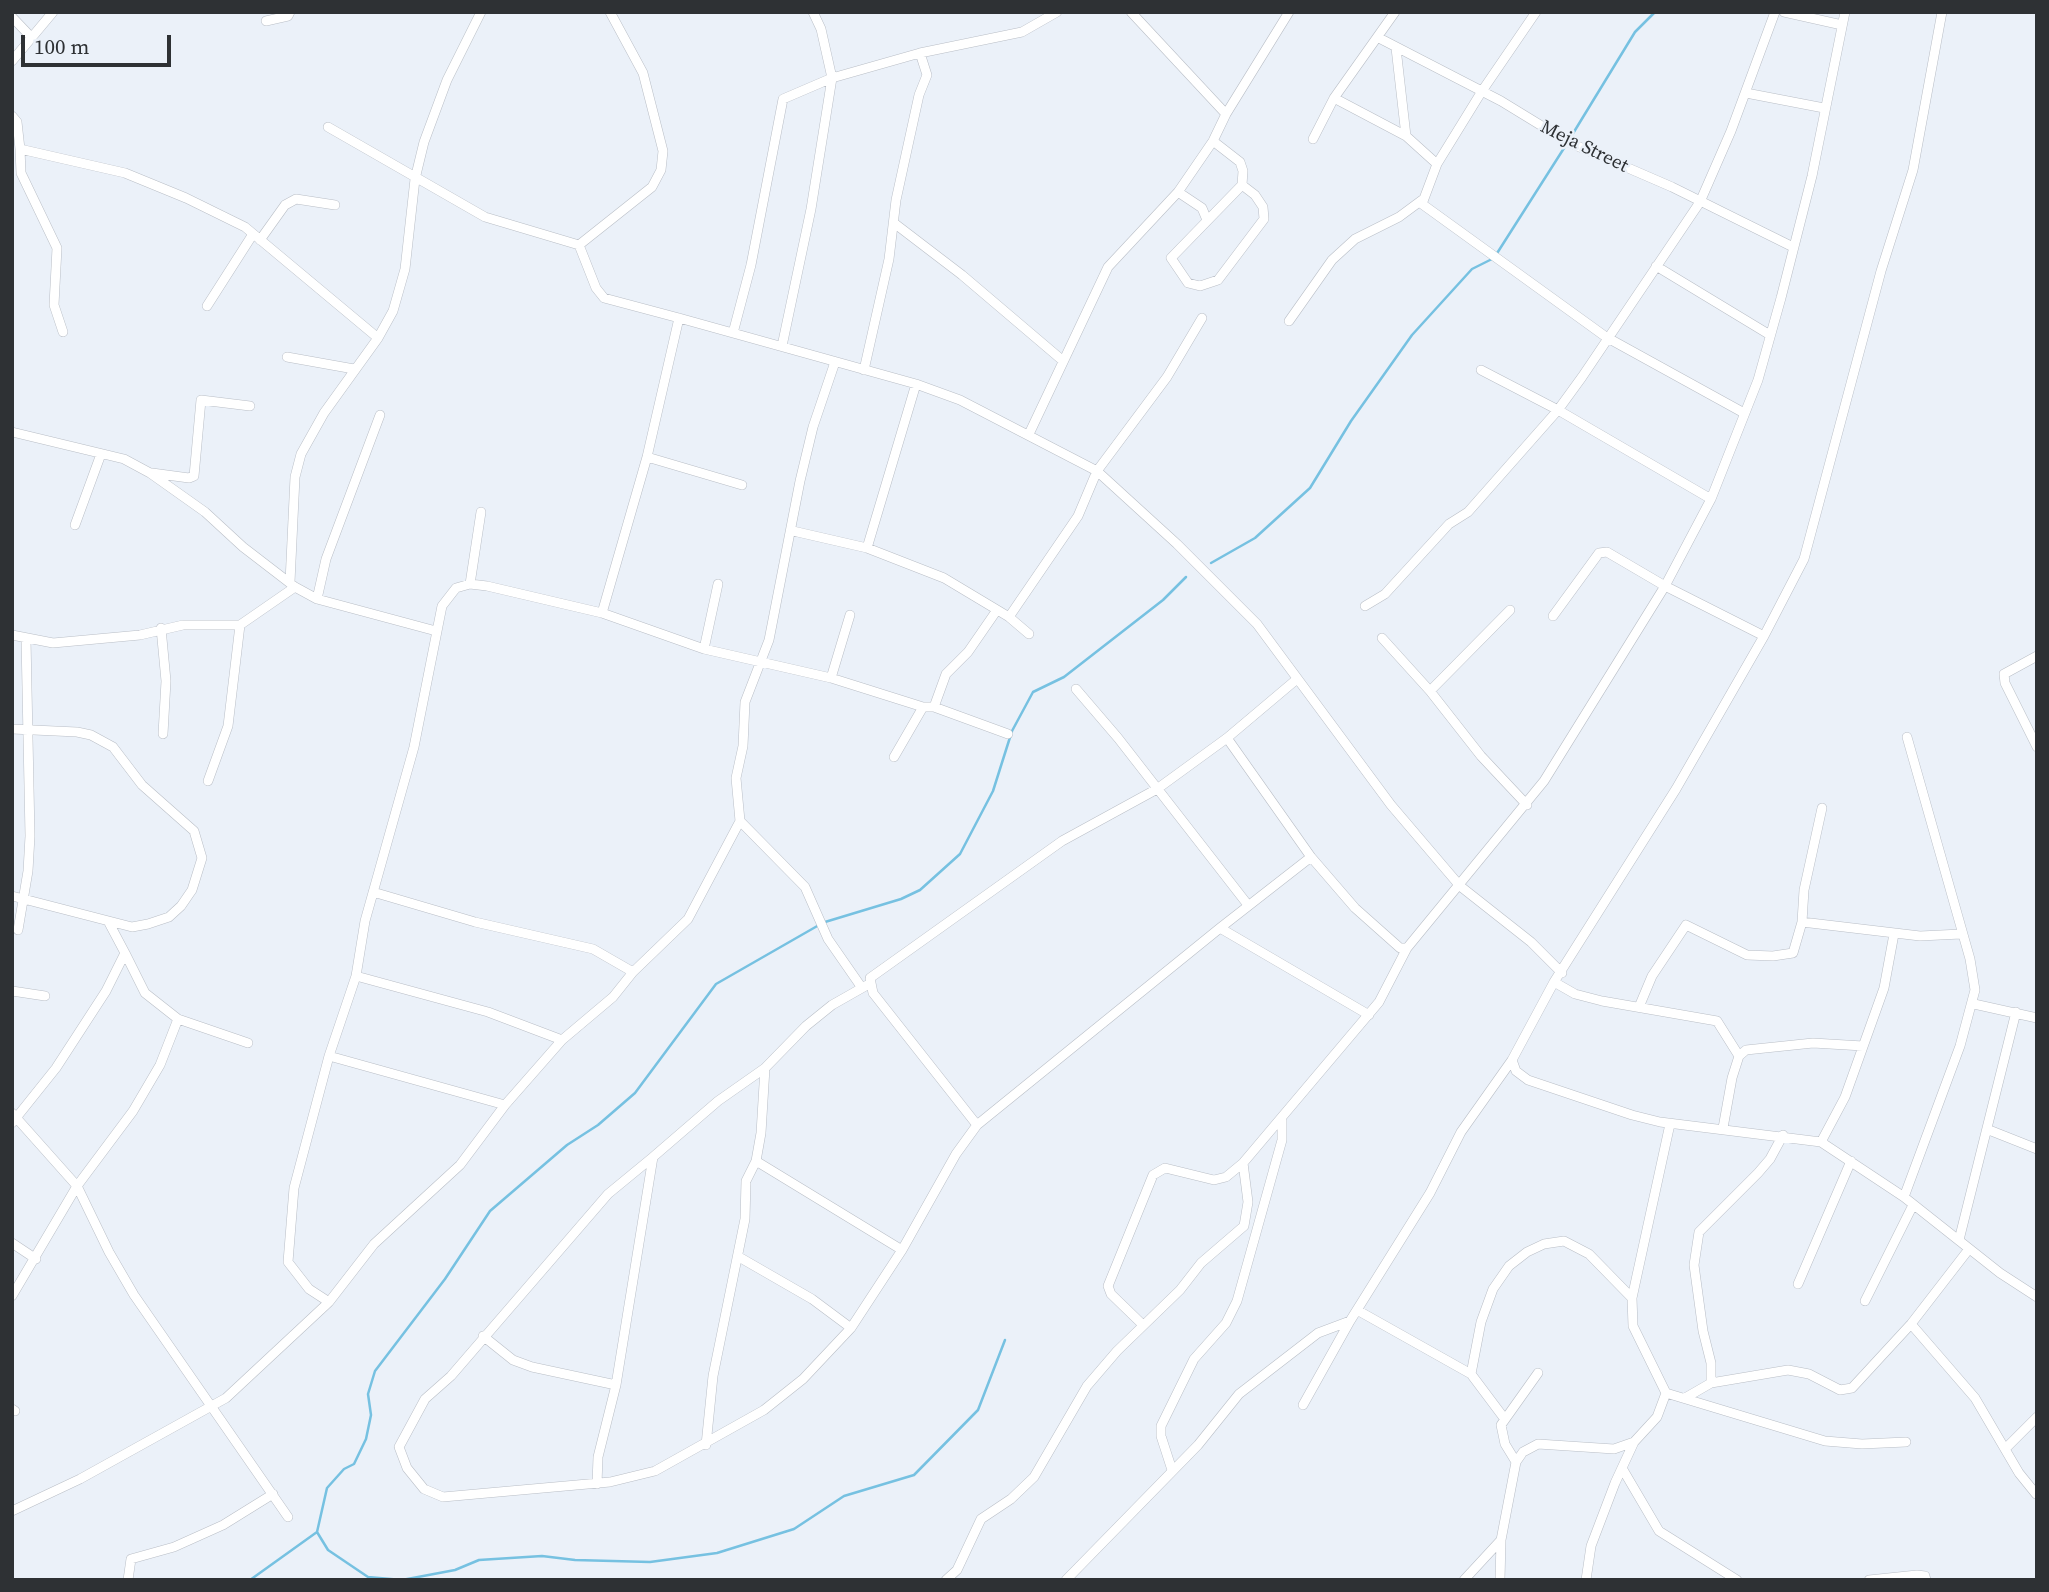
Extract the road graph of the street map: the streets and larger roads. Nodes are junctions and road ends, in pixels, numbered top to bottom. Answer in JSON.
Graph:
{"nodes":[{"id":1,"x":53,"y":12,"type":"edge"},
{"id":2,"x":290,"y":12,"type":"edge"},
{"id":3,"x":481,"y":12,"type":"edge"},
{"id":4,"x":610,"y":12,"type":"edge"},
{"id":5,"x":813,"y":12,"type":"edge"},
{"id":6,"x":1057,"y":12,"type":"edge"},
{"id":7,"x":1131,"y":12,"type":"edge"},
{"id":8,"x":1289,"y":12,"type":"edge"},
{"id":9,"x":1395,"y":12,"type":"edge"},
{"id":10,"x":1536,"y":12,"type":"edge"},
{"id":11,"x":1774,"y":12,"type":"edge"},
{"id":12,"x":1784,"y":12,"type":"edge"},
{"id":13,"x":1845,"y":12,"type":"edge"},
{"id":14,"x":1942,"y":12,"type":"edge"},
{"id":15,"x":12,"y":17,"type":"edge"},
{"id":16,"x":266,"y":21,"type":"dead end"},
{"id":17,"x":1842,"y":25,"type":"junction"},
{"id":18,"x":32,"y":38,"type":"junction"},
{"id":19,"x":1379,"y":38,"type":"junction"},
{"id":20,"x":1396,"y":48,"type":"junction"},
{"id":21,"x":920,"y":53,"type":"junction"},
{"id":22,"x":12,"y":61,"type":"edge"},
{"id":23,"x":832,"y":78,"type":"junction"},
{"id":24,"x":1482,"y":91,"type":"junction"},
{"id":25,"x":1746,"y":93,"type":"junction"},
{"id":26,"x":1334,"y":98,"type":"junction"},
{"id":27,"x":1824,"y":108,"type":"junction"},
{"id":28,"x":1226,"y":114,"type":"junction"},
{"id":29,"x":12,"y":116,"type":"edge"},
{"id":30,"x":328,"y":127,"type":"dead end"},
{"id":31,"x":1406,"y":136,"type":"junction"},
{"id":32,"x":1313,"y":139,"type":"dead end"},
{"id":33,"x":1213,"y":141,"type":"junction"},
{"id":34,"x":20,"y":149,"type":"junction"},
{"id":35,"x":1437,"y":164,"type":"junction"},
{"id":36,"x":415,"y":179,"type":"junction"},
{"id":37,"x":1242,"y":185,"type":"junction"},
{"id":38,"x":1178,"y":192,"type":"junction"},
{"id":39,"x":1422,"y":201,"type":"junction"},
{"id":40,"x":1700,"y":202,"type":"junction"},
{"id":41,"x":335,"y":205,"type":"dead end"},
{"id":42,"x":1207,"y":220,"type":"junction"},
{"id":43,"x":894,"y":223,"type":"junction"},
{"id":44,"x":256,"y":237,"type":"junction"},
{"id":45,"x":579,"y":245,"type":"junction"},
{"id":46,"x":1793,"y":247,"type":"junction"},
{"id":47,"x":1656,"y":266,"type":"junction"},
{"id":48,"x":207,"y":306,"type":"dead end"},
{"id":49,"x":679,"y":318,"type":"junction"},
{"id":50,"x":1202,"y":318,"type":"dead end"},
{"id":51,"x":1289,"y":321,"type":"dead end"},
{"id":52,"x":63,"y":332,"type":"dead end"},
{"id":53,"x":733,"y":333,"type":"junction"},
{"id":54,"x":1769,"y":335,"type":"junction"},
{"id":55,"x":1606,"y":337,"type":"junction"},
{"id":56,"x":378,"y":338,"type":"junction"},
{"id":57,"x":782,"y":346,"type":"junction"},
{"id":58,"x":287,"y":357,"type":"dead end"},
{"id":59,"x":1062,"y":360,"type":"junction"},
{"id":60,"x":835,"y":362,"type":"junction"},
{"id":61,"x":354,"y":369,"type":"junction"},
{"id":62,"x":864,"y":370,"type":"junction"},
{"id":63,"x":1481,"y":370,"type":"dead end"},
{"id":64,"x":916,"y":384,"type":"junction"},
{"id":65,"x":250,"y":406,"type":"dead end"},
{"id":66,"x":1558,"y":410,"type":"junction"},
{"id":67,"x":1744,"y":413,"type":"junction"},
{"id":68,"x":380,"y":415,"type":"dead end"},
{"id":69,"x":12,"y":432,"type":"edge"},
{"id":70,"x":1029,"y":434,"type":"junction"},
{"id":71,"x":101,"y":454,"type":"junction"},
{"id":72,"x":647,"y":457,"type":"junction"},
{"id":73,"x":1097,"y":471,"type":"junction"},
{"id":74,"x":150,"y":473,"type":"junction"},
{"id":75,"x":742,"y":485,"type":"dead end"},
{"id":76,"x":1711,"y":499,"type":"junction"},
{"id":77,"x":481,"y":512,"type":"dead end"},
{"id":78,"x":75,"y":525,"type":"dead end"},
{"id":79,"x":793,"y":531,"type":"junction"},
{"id":80,"x":867,"y":548,"type":"junction"},
{"id":81,"x":470,"y":584,"type":"junction"},
{"id":82,"x":718,"y":584,"type":"dead end"},
{"id":83,"x":293,"y":585,"type":"junction"},
{"id":84,"x":1665,"y":586,"type":"junction"},
{"id":85,"x":317,"y":599,"type":"junction"},
{"id":86,"x":1365,"y":606,"type":"dead end"},
{"id":87,"x":997,"y":610,"type":"junction"},
{"id":88,"x":1510,"y":610,"type":"dead end"},
{"id":89,"x":602,"y":612,"type":"junction"},
{"id":90,"x":850,"y":615,"type":"dead end"},
{"id":91,"x":1553,"y":616,"type":"dead end"},
{"id":92,"x":1009,"y":617,"type":"junction"},
{"id":93,"x":240,"y":625,"type":"junction"},
{"id":94,"x":161,"y":628,"type":"junction"},
{"id":95,"x":436,"y":631,"type":"junction"},
{"id":96,"x":1029,"y":634,"type":"dead end"},
{"id":97,"x":12,"y":635,"type":"edge"},
{"id":98,"x":1764,"y":636,"type":"junction"},
{"id":99,"x":1382,"y":638,"type":"dead end"},
{"id":100,"x":26,"y":639,"type":"junction"},
{"id":101,"x":704,"y":649,"type":"junction"},
{"id":102,"x":2037,"y":656,"type":"edge"},
{"id":103,"x":761,"y":664,"type":"junction"},
{"id":104,"x":831,"y":678,"type":"junction"},
{"id":105,"x":1297,"y":679,"type":"junction"},
{"id":106,"x":1076,"y":689,"type":"dead end"},
{"id":107,"x":1430,"y":691,"type":"junction"},
{"id":108,"x":929,"y":707,"type":"junction"},
{"id":109,"x":12,"y":729,"type":"edge"},
{"id":110,"x":30,"y":730,"type":"junction"},
{"id":111,"x":163,"y":734,"type":"dead end"},
{"id":112,"x":1008,"y":734,"type":"dead end"},
{"id":113,"x":1907,"y":737,"type":"dead end"},
{"id":114,"x":1227,"y":738,"type":"junction"},
{"id":115,"x":2037,"y":747,"type":"edge"},
{"id":116,"x":894,"y":757,"type":"dead end"},
{"id":117,"x":208,"y":781,"type":"dead end"},
{"id":118,"x":1157,"y":789,"type":"junction"},
{"id":119,"x":1527,"y":805,"type":"junction"},
{"id":120,"x":1822,"y":808,"type":"dead end"},
{"id":121,"x":740,"y":821,"type":"junction"},
{"id":122,"x":1311,"y":857,"type":"junction"},
{"id":123,"x":1460,"y":886,"type":"junction"},
{"id":124,"x":373,"y":892,"type":"junction"},
{"id":125,"x":12,"y":896,"type":"edge"},
{"id":126,"x":23,"y":899,"type":"junction"},
{"id":127,"x":1248,"y":905,"type":"junction"},
{"id":128,"x":108,"y":921,"type":"junction"},
{"id":129,"x":1802,"y":922,"type":"junction"},
{"id":130,"x":1220,"y":928,"type":"junction"},
{"id":131,"x":18,"y":930,"type":"dead end"},
{"id":132,"x":1894,"y":934,"type":"junction"},
{"id":133,"x":1961,"y":934,"type":"junction"},
{"id":134,"x":1406,"y":948,"type":"junction"},
{"id":135,"x":125,"y":953,"type":"junction"},
{"id":136,"x":634,"y":972,"type":"junction"},
{"id":137,"x":1562,"y":973,"type":"junction"},
{"id":138,"x":356,"y":976,"type":"junction"},
{"id":139,"x":1555,"y":982,"type":"junction"},
{"id":140,"x":866,"y":986,"type":"junction"},
{"id":141,"x":12,"y":991,"type":"edge"},
{"id":142,"x":45,"y":996,"type":"dead end"},
{"id":143,"x":1974,"y":1004,"type":"junction"},
{"id":144,"x":1639,"y":1007,"type":"junction"},
{"id":145,"x":2016,"y":1012,"type":"junction"},
{"id":146,"x":1368,"y":1015,"type":"junction"},
{"id":147,"x":2037,"y":1018,"type":"edge"},
{"id":148,"x":178,"y":1019,"type":"junction"},
{"id":149,"x":562,"y":1040,"type":"junction"},
{"id":150,"x":248,"y":1043,"type":"dead end"},
{"id":151,"x":1863,"y":1046,"type":"junction"},
{"id":152,"x":329,"y":1056,"type":"junction"},
{"id":153,"x":1739,"y":1056,"type":"junction"},
{"id":154,"x":1512,"y":1060,"type":"junction"},
{"id":155,"x":765,"y":1068,"type":"junction"},
{"id":156,"x":505,"y":1105,"type":"junction"},
{"id":157,"x":13,"y":1117,"type":"edge"},
{"id":158,"x":1282,"y":1120,"type":"junction"},
{"id":159,"x":1670,"y":1124,"type":"junction"},
{"id":160,"x":977,"y":1125,"type":"junction"},
{"id":161,"x":1723,"y":1128,"type":"junction"},
{"id":162,"x":1989,"y":1130,"type":"junction"},
{"id":163,"x":1783,"y":1135,"type":"junction"},
{"id":164,"x":1821,"y":1142,"type":"junction"},
{"id":165,"x":2037,"y":1149,"type":"edge"},
{"id":166,"x":653,"y":1157,"type":"junction"},
{"id":167,"x":756,"y":1161,"type":"junction"},
{"id":168,"x":1851,"y":1161,"type":"junction"},
{"id":169,"x":1243,"y":1163,"type":"junction"},
{"id":170,"x":77,"y":1186,"type":"junction"},
{"id":171,"x":1903,"y":1197,"type":"junction"},
{"id":172,"x":1913,"y":1205,"type":"junction"},
{"id":173,"x":1959,"y":1240,"type":"junction"},
{"id":174,"x":12,"y":1243,"type":"edge"},
{"id":175,"x":1969,"y":1249,"type":"junction"},
{"id":176,"x":902,"y":1250,"type":"junction"},
{"id":177,"x":739,"y":1257,"type":"junction"},
{"id":178,"x":36,"y":1259,"type":"junction"},
{"id":179,"x":1798,"y":1284,"type":"dead end"},
{"id":180,"x":12,"y":1296,"type":"edge"},
{"id":181,"x":2037,"y":1297,"type":"edge"},
{"id":182,"x":1632,"y":1298,"type":"junction"},
{"id":183,"x":1865,"y":1301,"type":"dead end"},
{"id":184,"x":330,"y":1302,"type":"junction"},
{"id":185,"x":1357,"y":1310,"type":"junction"},
{"id":186,"x":1350,"y":1321,"type":"junction"},
{"id":187,"x":1911,"y":1324,"type":"junction"},
{"id":188,"x":1143,"y":1325,"type":"junction"},
{"id":189,"x":851,"y":1328,"type":"junction"},
{"id":190,"x":482,"y":1336,"type":"junction"},
{"id":191,"x":1538,"y":1373,"type":"dead end"},
{"id":192,"x":1471,"y":1374,"type":"junction"},
{"id":193,"x":1711,"y":1382,"type":"junction"},
{"id":194,"x":615,"y":1385,"type":"junction"},
{"id":195,"x":1666,"y":1393,"type":"junction"},
{"id":196,"x":1685,"y":1398,"type":"junction"},
{"id":197,"x":210,"y":1404,"type":"junction"},
{"id":198,"x":1303,"y":1405,"type":"dead end"},
{"id":199,"x":2037,"y":1417,"type":"edge"},
{"id":200,"x":1504,"y":1418,"type":"junction"},
{"id":201,"x":1634,"y":1442,"type":"junction"},
{"id":202,"x":1906,"y":1442,"type":"dead end"},
{"id":203,"x":706,"y":1445,"type":"junction"},
{"id":204,"x":2005,"y":1449,"type":"junction"},
{"id":205,"x":1516,"y":1462,"type":"junction"},
{"id":206,"x":1622,"y":1468,"type":"junction"},
{"id":207,"x":1172,"y":1470,"type":"junction"},
{"id":208,"x":597,"y":1484,"type":"junction"},
{"id":209,"x":2036,"y":1493,"type":"edge"},
{"id":210,"x":273,"y":1494,"type":"junction"},
{"id":211,"x":12,"y":1511,"type":"edge"},
{"id":212,"x":288,"y":1517,"type":"dead end"},
{"id":213,"x":1501,"y":1540,"type":"junction"},
{"id":214,"x":128,"y":1580,"type":"edge"},
{"id":215,"x":946,"y":1580,"type":"edge"},
{"id":216,"x":1066,"y":1580,"type":"edge"},
{"id":217,"x":1464,"y":1580,"type":"edge"},
{"id":218,"x":1500,"y":1580,"type":"edge"},
{"id":219,"x":1586,"y":1580,"type":"edge"},
{"id":220,"x":1737,"y":1580,"type":"edge"},
{"id":221,"x":1869,"y":1580,"type":"edge"},
{"id":222,"x":1926,"y":1580,"type":"edge"}],
"edges":[{"from":1,"to":18,"type":"street"},
{"from":2,"to":16,"type":"street"},
{"from":3,"to":36,"type":"street"},
{"from":4,"to":45,"type":"street"},
{"from":5,"to":23,"type":"street"},
{"from":6,"to":21,"type":"street"},
{"from":7,"to":28,"type":"street"},
{"from":8,"to":28,"type":"street"},
{"from":9,"to":19,"type":"street"},
{"from":10,"to":24,"type":"street"},
{"from":11,"to":25,"type":"street"},
{"from":12,"to":17,"type":"street"},
{"from":13,"to":17,"type":"street"},
{"from":14,"to":98,"type":"street"},
{"from":15,"to":18,"type":"street"},
{"from":17,"to":27,"type":"street"},
{"from":18,"to":22,"type":"street"},
{"from":19,"to":20,"type":"street","name":"Meja Street"},
{"from":19,"to":26,"type":"street"},
{"from":20,"to":24,"type":"street","name":"Meja Street"},
{"from":20,"to":31,"type":"street"},
{"from":21,"to":23,"type":"street"},
{"from":21,"to":43,"type":"street"},
{"from":23,"to":53,"type":"street"},
{"from":23,"to":57,"type":"street"},
{"from":24,"to":35,"type":"street"},
{"from":24,"to":40,"type":"street","name":"Meja Street"},
{"from":25,"to":27,"type":"street"},
{"from":25,"to":40,"type":"street"},
{"from":26,"to":31,"type":"street"},
{"from":26,"to":32,"type":"street"},
{"from":27,"to":46,"type":"street"},
{"from":28,"to":33,"type":"street"},
{"from":29,"to":34,"type":"street"},
{"from":30,"to":36,"type":"street"},
{"from":31,"to":35,"type":"street"},
{"from":33,"to":37,"type":"street"},
{"from":33,"to":38,"type":"street"},
{"from":34,"to":44,"type":"street"},
{"from":34,"to":52,"type":"street"},
{"from":35,"to":39,"type":"street"},
{"from":36,"to":45,"type":"street"},
{"from":36,"to":56,"type":"street"},
{"from":37,"to":42,"type":"street"},
{"from":37,"to":42,"type":"street"},
{"from":38,"to":42,"type":"street"},
{"from":38,"to":59,"type":"street"},
{"from":39,"to":51,"type":"street"},
{"from":39,"to":55,"type":"street"},
{"from":40,"to":46,"type":"street","name":"Meja Street"},
{"from":40,"to":47,"type":"street"},
{"from":41,"to":44,"type":"street"},
{"from":43,"to":59,"type":"street"},
{"from":43,"to":62,"type":"street"},
{"from":44,"to":48,"type":"street"},
{"from":44,"to":56,"type":"street"},
{"from":45,"to":49,"type":"street"},
{"from":46,"to":54,"type":"street"},
{"from":47,"to":54,"type":"street"},
{"from":47,"to":55,"type":"street"},
{"from":49,"to":53,"type":"street"},
{"from":49,"to":72,"type":"street"},
{"from":50,"to":73,"type":"street"},
{"from":53,"to":57,"type":"street"},
{"from":54,"to":67,"type":"street"},
{"from":55,"to":66,"type":"street"},
{"from":55,"to":67,"type":"street"},
{"from":56,"to":61,"type":"street"},
{"from":57,"to":60,"type":"street"},
{"from":58,"to":61,"type":"street"},
{"from":59,"to":70,"type":"street"},
{"from":60,"to":62,"type":"street"},
{"from":60,"to":79,"type":"street"},
{"from":61,"to":83,"type":"street"},
{"from":62,"to":64,"type":"street"},
{"from":63,"to":66,"type":"street"},
{"from":64,"to":70,"type":"street"},
{"from":64,"to":80,"type":"street"},
{"from":65,"to":74,"type":"street"},
{"from":66,"to":76,"type":"street"},
{"from":66,"to":86,"type":"street"},
{"from":67,"to":76,"type":"street"},
{"from":68,"to":85,"type":"street"},
{"from":69,"to":71,"type":"street"},
{"from":70,"to":73,"type":"street"},
{"from":71,"to":74,"type":"street"},
{"from":71,"to":78,"type":"street"},
{"from":72,"to":75,"type":"street"},
{"from":72,"to":89,"type":"street"},
{"from":73,"to":92,"type":"street"},
{"from":73,"to":105,"type":"street"},
{"from":74,"to":83,"type":"street"},
{"from":76,"to":84,"type":"street"},
{"from":77,"to":81,"type":"street"},
{"from":79,"to":80,"type":"street"},
{"from":79,"to":103,"type":"street"},
{"from":80,"to":87,"type":"street"},
{"from":81,"to":89,"type":"street"},
{"from":81,"to":95,"type":"street"},
{"from":82,"to":101,"type":"street"},
{"from":83,"to":85,"type":"street"},
{"from":83,"to":93,"type":"street"},
{"from":84,"to":91,"type":"street"},
{"from":84,"to":98,"type":"street"},
{"from":84,"to":119,"type":"street"},
{"from":85,"to":95,"type":"street"},
{"from":87,"to":92,"type":"street"},
{"from":87,"to":108,"type":"street"},
{"from":88,"to":107,"type":"street"},
{"from":89,"to":101,"type":"street"},
{"from":90,"to":104,"type":"street"},
{"from":92,"to":96,"type":"street"},
{"from":93,"to":94,"type":"street"},
{"from":93,"to":117,"type":"street"},
{"from":94,"to":100,"type":"street"},
{"from":94,"to":111,"type":"street"},
{"from":95,"to":124,"type":"street"},
{"from":97,"to":100,"type":"street"},
{"from":98,"to":137,"type":"street"},
{"from":99,"to":107,"type":"street"},
{"from":100,"to":110,"type":"street"},
{"from":101,"to":103,"type":"street"},
{"from":102,"to":115,"type":"street"},
{"from":103,"to":104,"type":"street"},
{"from":103,"to":121,"type":"street"},
{"from":104,"to":108,"type":"street"},
{"from":105,"to":114,"type":"street"},
{"from":105,"to":123,"type":"street"},
{"from":106,"to":118,"type":"street"},
{"from":107,"to":119,"type":"street"},
{"from":108,"to":112,"type":"street"},
{"from":108,"to":116,"type":"street"},
{"from":109,"to":110,"type":"street"},
{"from":110,"to":126,"type":"street"},
{"from":110,"to":128,"type":"street"},
{"from":113,"to":133,"type":"street"},
{"from":114,"to":118,"type":"street"},
{"from":114,"to":122,"type":"street"},
{"from":118,"to":127,"type":"street"},
{"from":118,"to":140,"type":"street"},
{"from":119,"to":123,"type":"street"},
{"from":120,"to":129,"type":"street"},
{"from":121,"to":136,"type":"street"},
{"from":121,"to":140,"type":"street"},
{"from":122,"to":127,"type":"street"},
{"from":122,"to":134,"type":"street"},
{"from":123,"to":134,"type":"street"},
{"from":123,"to":137,"type":"street"},
{"from":124,"to":136,"type":"street"},
{"from":124,"to":138,"type":"street"},
{"from":125,"to":126,"type":"street"},
{"from":126,"to":128,"type":"street"},
{"from":126,"to":131,"type":"street"},
{"from":127,"to":130,"type":"street"},
{"from":128,"to":135,"type":"street"},
{"from":129,"to":132,"type":"street"},
{"from":129,"to":144,"type":"street"},
{"from":130,"to":146,"type":"street"},
{"from":130,"to":160,"type":"street"},
{"from":132,"to":133,"type":"street"},
{"from":132,"to":151,"type":"street"},
{"from":133,"to":143,"type":"street"},
{"from":134,"to":146,"type":"street"},
{"from":135,"to":148,"type":"street"},
{"from":135,"to":157,"type":"street"},
{"from":136,"to":149,"type":"street"},
{"from":137,"to":139,"type":"street"},
{"from":138,"to":149,"type":"street"},
{"from":138,"to":152,"type":"street"},
{"from":139,"to":144,"type":"street"},
{"from":139,"to":154,"type":"street"},
{"from":140,"to":155,"type":"street"},
{"from":140,"to":160,"type":"street"},
{"from":141,"to":142,"type":"street"},
{"from":143,"to":145,"type":"street"},
{"from":143,"to":171,"type":"street"},
{"from":144,"to":153,"type":"street"},
{"from":145,"to":147,"type":"street"},
{"from":145,"to":162,"type":"street"},
{"from":146,"to":158,"type":"street"},
{"from":148,"to":150,"type":"street"},
{"from":148,"to":170,"type":"street"},
{"from":149,"to":156,"type":"street"},
{"from":151,"to":153,"type":"street"},
{"from":151,"to":164,"type":"street"},
{"from":152,"to":156,"type":"street"},
{"from":152,"to":184,"type":"street"},
{"from":153,"to":161,"type":"street"},
{"from":154,"to":159,"type":"street"},
{"from":154,"to":185,"type":"street"},
{"from":155,"to":166,"type":"street"},
{"from":155,"to":167,"type":"street"},
{"from":156,"to":184,"type":"street"},
{"from":157,"to":170,"type":"street"},
{"from":158,"to":169,"type":"street"},
{"from":158,"to":207,"type":"street"},
{"from":159,"to":161,"type":"street"},
{"from":159,"to":182,"type":"street"},
{"from":160,"to":176,"type":"street"},
{"from":161,"to":163,"type":"street"},
{"from":162,"to":165,"type":"street"},
{"from":162,"to":173,"type":"street"},
{"from":163,"to":164,"type":"street"},
{"from":163,"to":193,"type":"street"},
{"from":164,"to":168,"type":"street"},
{"from":166,"to":190,"type":"street"},
{"from":166,"to":194,"type":"street"},
{"from":167,"to":176,"type":"street"},
{"from":167,"to":177,"type":"street"},
{"from":168,"to":171,"type":"street"},
{"from":168,"to":179,"type":"street"},
{"from":169,"to":188,"type":"street"},
{"from":169,"to":188,"type":"street"},
{"from":170,"to":178,"type":"street"},
{"from":170,"to":197,"type":"street"},
{"from":171,"to":172,"type":"street"},
{"from":172,"to":173,"type":"street"},
{"from":172,"to":183,"type":"street"},
{"from":173,"to":175,"type":"street"},
{"from":174,"to":178,"type":"street"},
{"from":175,"to":181,"type":"street"},
{"from":175,"to":187,"type":"street"},
{"from":176,"to":189,"type":"street"},
{"from":177,"to":189,"type":"street"},
{"from":177,"to":203,"type":"street"},
{"from":178,"to":180,"type":"street"},
{"from":182,"to":192,"type":"street"},
{"from":182,"to":195,"type":"street"},
{"from":184,"to":197,"type":"street"},
{"from":185,"to":186,"type":"street"},
{"from":185,"to":192,"type":"street"},
{"from":186,"to":198,"type":"street"},
{"from":186,"to":207,"type":"street"},
{"from":187,"to":193,"type":"street"},
{"from":187,"to":204,"type":"street"},
{"from":188,"to":215,"type":"street"},
{"from":189,"to":203,"type":"street"},
{"from":190,"to":194,"type":"street"},
{"from":190,"to":208,"type":"street"},
{"from":191,"to":200,"type":"street"},
{"from":192,"to":200,"type":"street"},
{"from":193,"to":196,"type":"street"},
{"from":194,"to":208,"type":"street"},
{"from":195,"to":196,"type":"street"},
{"from":195,"to":201,"type":"street"},
{"from":196,"to":202,"type":"street"},
{"from":197,"to":210,"type":"street"},
{"from":197,"to":211,"type":"street"},
{"from":199,"to":204,"type":"street"},
{"from":200,"to":205,"type":"street"},
{"from":201,"to":205,"type":"street"},
{"from":201,"to":206,"type":"street"},
{"from":203,"to":208,"type":"street"},
{"from":204,"to":209,"type":"street"},
{"from":205,"to":213,"type":"street"},
{"from":206,"to":219,"type":"street"},
{"from":206,"to":220,"type":"street"},
{"from":207,"to":216,"type":"street"},
{"from":210,"to":212,"type":"street"},
{"from":210,"to":214,"type":"street"},
{"from":213,"to":217,"type":"street"},
{"from":213,"to":218,"type":"street"},
{"from":221,"to":222,"type":"street"}]}
